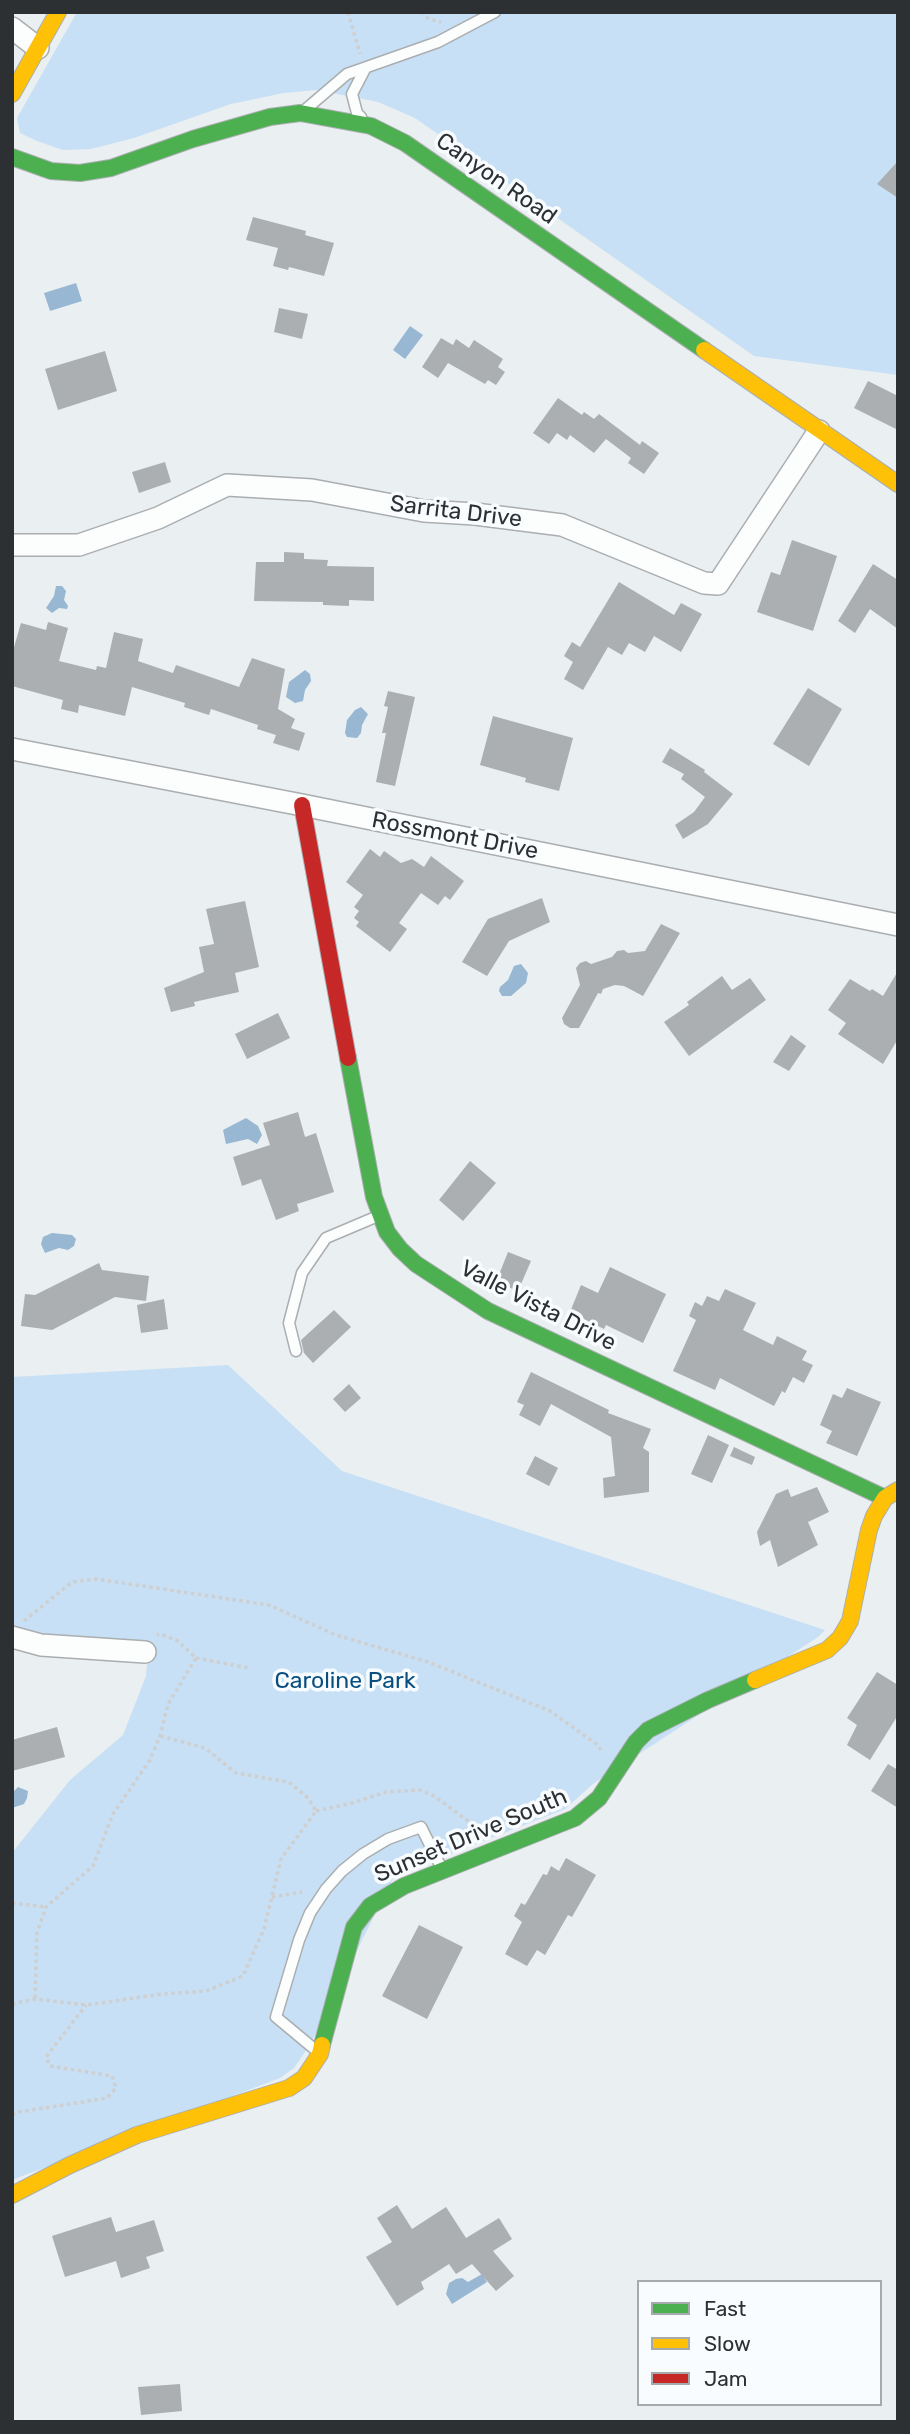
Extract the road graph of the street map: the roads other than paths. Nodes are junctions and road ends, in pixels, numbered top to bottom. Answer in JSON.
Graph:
{"nodes":[{"id":1,"x":58,"y":12,"type":"edge"},
{"id":2,"x":495,"y":12,"type":"edge"},
{"id":3,"x":12,"y":28,"type":"edge"},
{"id":4,"x":38,"y":48,"type":"junction"},
{"id":5,"x":365,"y":69,"type":"junction"},
{"id":6,"x":12,"y":94,"type":"edge"},
{"id":7,"x":300,"y":113,"type":"junction"},
{"id":8,"x":371,"y":126,"type":"junction"},
{"id":9,"x":12,"y":158,"type":"edge"},
{"id":10,"x":819,"y":431,"type":"junction"},
{"id":11,"x":898,"y":484,"type":"edge"},
{"id":12,"x":12,"y":545,"type":"edge"},
{"id":13,"x":12,"y":749,"type":"edge"},
{"id":14,"x":302,"y":805,"type":"junction"},
{"id":15,"x":898,"y":925,"type":"edge"},
{"id":16,"x":381,"y":1215,"type":"junction"},
{"id":17,"x":296,"y":1351,"type":"dead end"},
{"id":18,"x":891,"y":1494,"type":"edge"},
{"id":19,"x":17,"y":1630,"type":"edge"},
{"id":20,"x":145,"y":1652,"type":"road end"},
{"id":21,"x":443,"y":1871,"type":"junction"},
{"id":22,"x":320,"y":2054,"type":"junction"},
{"id":23,"x":12,"y":2195,"type":"edge"}],
"edges":[{"from":1,"to":4,"type":"street"},
{"from":2,"to":5,"type":"lane"},
{"from":3,"to":4,"type":"street"},
{"from":4,"to":6,"type":"street"},
{"from":5,"to":7,"type":"lane"},
{"from":5,"to":8,"type":"lane"},
{"from":7,"to":8,"type":"street","name":"Canyon Road"},
{"from":7,"to":9,"type":"street","name":"Canyon Road"},
{"from":8,"to":10,"type":"street","name":"Canyon Road"},
{"from":10,"to":11,"type":"street","name":"Canyon Road"},
{"from":10,"to":12,"type":"street","name":"Sarrita Drive"},
{"from":13,"to":14,"type":"street","name":"Rossmont Drive"},
{"from":14,"to":15,"type":"street","name":"Rossmont Drive"},
{"from":14,"to":16,"type":"street","name":"Valle Vista Drive"},
{"from":16,"to":17,"type":"lane"},
{"from":16,"to":18,"type":"street","name":"Valle Vista Drive"},
{"from":18,"to":21,"type":"street","name":"Sunset Drive South"},
{"from":19,"to":20,"type":"street"},
{"from":21,"to":22,"type":"street","name":"Sunset Drive South"},
{"from":21,"to":22,"type":"lane"},
{"from":22,"to":23,"type":"street","name":"Sunset Drive South"}]}
